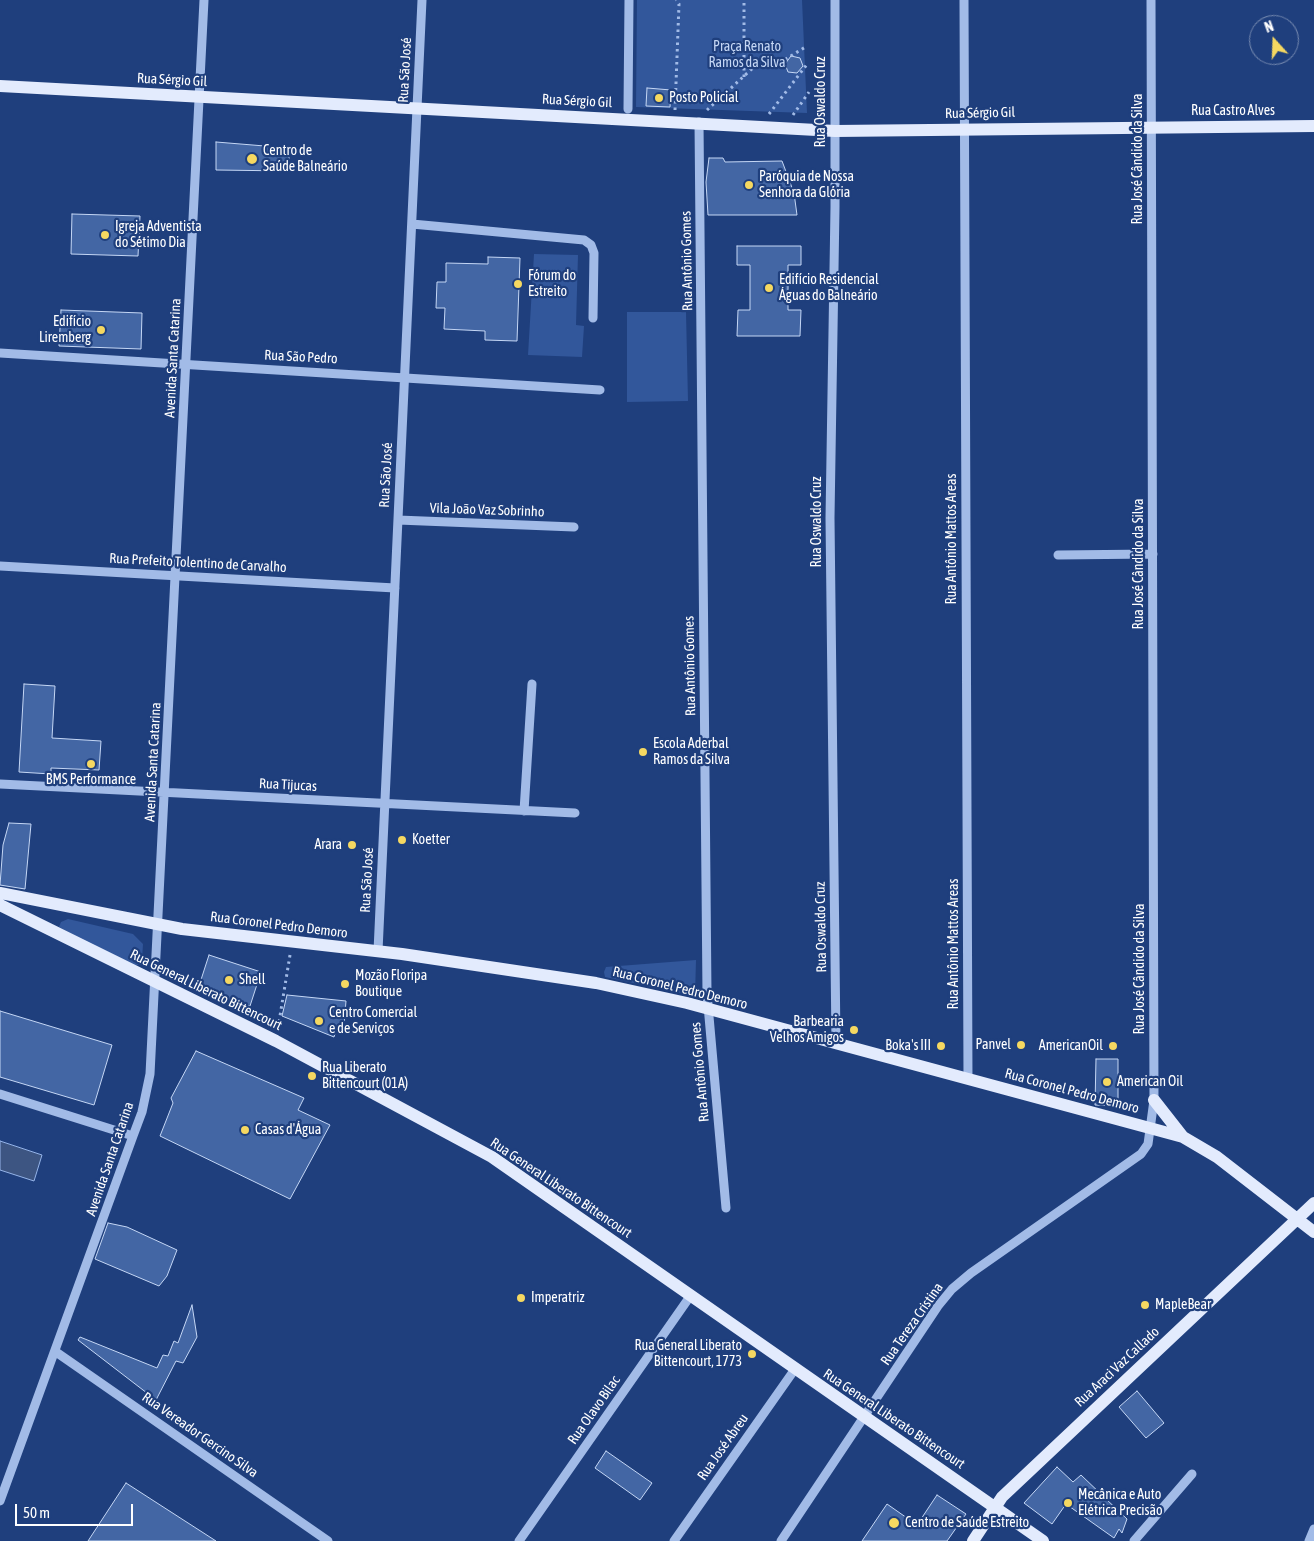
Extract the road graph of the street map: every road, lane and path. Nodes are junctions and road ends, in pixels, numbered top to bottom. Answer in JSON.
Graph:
{"nodes":[{"id":1,"x":204,"y":0,"type":"edge"},
{"id":2,"x":422,"y":0,"type":"edge"},
{"id":3,"x":629,"y":0,"type":"edge"},
{"id":4,"x":676,"y":0,"type":"edge"},
{"id":5,"x":744,"y":0,"type":"edge"},
{"id":6,"x":835,"y":0,"type":"edge"},
{"id":7,"x":964,"y":0,"type":"edge"},
{"id":8,"x":1151,"y":0,"type":"edge"},
{"id":9,"x":807,"y":46,"type":"dead end"},
{"id":10,"x":808,"y":63,"type":"dead end"},
{"id":11,"x":744,"y":77,"type":"junction"},
{"id":12,"x":0,"y":86,"type":"edge"},
{"id":13,"x":809,"y":92,"type":"dead end"},
{"id":14,"x":199,"y":96,"type":"junction"},
{"id":15,"x":417,"y":109,"type":"junction"},
{"id":16,"x":628,"y":109,"type":"dead end"},
{"id":17,"x":675,"y":110,"type":"dead end"},
{"id":18,"x":769,"y":114,"type":"dead end"},
{"id":19,"x":793,"y":115,"type":"dead end"},
{"id":20,"x":702,"y":117,"type":"junction"},
{"id":21,"x":1152,"y":126,"type":"junction"},
{"id":22,"x":1314,"y":126,"type":"edge"},
{"id":23,"x":964,"y":128,"type":"junction"},
{"id":24,"x":835,"y":130,"type":"junction"},
{"id":25,"x":412,"y":224,"type":"junction"},
{"id":26,"x":593,"y":318,"type":"dead end"},
{"id":27,"x":0,"y":353,"type":"edge"},
{"id":28,"x":186,"y":364,"type":"junction"},
{"id":29,"x":405,"y":377,"type":"junction"},
{"id":30,"x":600,"y":390,"type":"dead end"},
{"id":31,"x":398,"y":520,"type":"junction"},
{"id":32,"x":574,"y":527,"type":"dead end"},
{"id":33,"x":1153,"y":554,"type":"junction"},
{"id":34,"x":1058,"y":555,"type":"dead end"},
{"id":35,"x":0,"y":566,"type":"edge"},
{"id":36,"x":176,"y":576,"type":"junction"},
{"id":37,"x":395,"y":588,"type":"junction"},
{"id":38,"x":532,"y":684,"type":"dead end"},
{"id":39,"x":0,"y":784,"type":"edge"},
{"id":40,"x":166,"y":793,"type":"junction"},
{"id":41,"x":385,"y":804,"type":"junction"},
{"id":42,"x":524,"y":811,"type":"junction"},
{"id":43,"x":575,"y":813,"type":"dead end"},
{"id":44,"x":0,"y":893,"type":"edge"},
{"id":45,"x":0,"y":904,"type":"edge"},
{"id":46,"x":159,"y":925,"type":"junction"},
{"id":47,"x":293,"y":941,"type":"junction"},
{"id":48,"x":378,"y":951,"type":"junction"},
{"id":49,"x":155,"y":983,"type":"junction"},
{"id":50,"x":708,"y":1009,"type":"junction"},
{"id":51,"x":276,"y":1041,"type":"junction"},
{"id":52,"x":836,"y":1044,"type":"junction"},
{"id":53,"x":968,"y":1078,"type":"junction"},
{"id":54,"x":0,"y":1094,"type":"edge"},
{"id":55,"x":1154,"y":1100,"type":"junction"},
{"id":56,"x":1151,"y":1127,"type":"junction"},
{"id":57,"x":134,"y":1136,"type":"junction"},
{"id":58,"x":1183,"y":1137,"type":"junction"},
{"id":59,"x":1314,"y":1203,"type":"edge"},
{"id":60,"x":726,"y":1208,"type":"dead end"},
{"id":61,"x":1296,"y":1219,"type":"junction"},
{"id":62,"x":1314,"y":1232,"type":"edge"},
{"id":63,"x":691,"y":1295,"type":"junction"},
{"id":64,"x":56,"y":1352,"type":"junction"},
{"id":65,"x":795,"y":1369,"type":"junction"},
{"id":66,"x":864,"y":1417,"type":"junction"},
{"id":67,"x":1192,"y":1474,"type":"dead end"},
{"id":68,"x":0,"y":1500,"type":"edge"},
{"id":69,"x":995,"y":1506,"type":"junction"},
{"id":70,"x":1314,"y":1529,"type":"edge"},
{"id":71,"x":328,"y":1541,"type":"edge"},
{"id":72,"x":519,"y":1541,"type":"edge"},
{"id":73,"x":674,"y":1541,"type":"edge"},
{"id":74,"x":781,"y":1541,"type":"edge"},
{"id":75,"x":973,"y":1541,"type":"edge"},
{"id":76,"x":1043,"y":1541,"type":"edge"},
{"id":77,"x":1134,"y":1541,"type":"edge"},
{"id":78,"x":1309,"y":1541,"type":"edge"}],
"edges":[{"from":1,"to":14,"type":"street","name":"Avenida Santa Catarina"},
{"from":2,"to":15,"type":"street","name":"Rua São José"},
{"from":3,"to":16,"type":"street"},
{"from":4,"to":17,"type":"path"},
{"from":5,"to":11,"type":"path"},
{"from":6,"to":24,"type":"street","name":"Rua Oswaldo Cruz"},
{"from":7,"to":23,"type":"street","name":"Rua Antônio Mattos Areas"},
{"from":8,"to":21,"type":"street","name":"Rua José Cândido da Silva"},
{"from":9,"to":11,"type":"path"},
{"from":10,"to":18,"type":"path"},
{"from":11,"to":20,"type":"path"},
{"from":12,"to":14,"type":"main road","name":"Rua Sérgio Gil"},
{"from":13,"to":19,"type":"path"},
{"from":14,"to":15,"type":"main road","name":"Rua Sérgio Gil"},
{"from":14,"to":28,"type":"street","name":"Avenida Santa Catarina"},
{"from":15,"to":20,"type":"main road","name":"Rua Sérgio Gil"},
{"from":15,"to":25,"type":"street","name":"Rua São José"},
{"from":20,"to":24,"type":"main road","name":"Rua Sérgio Gil"},
{"from":20,"to":50,"type":"street","name":"Rua Antônio Gomes"},
{"from":21,"to":22,"type":"main road","name":"Rua Castro Alves"},
{"from":21,"to":23,"type":"main road","name":"Rua Sérgio Gil"},
{"from":21,"to":33,"type":"street","name":"Rua José Cândido da Silva"},
{"from":23,"to":24,"type":"main road","name":"Rua Sérgio Gil"},
{"from":23,"to":53,"type":"street","name":"Rua Antônio Mattos Areas"},
{"from":24,"to":52,"type":"street","name":"Rua Oswaldo Cruz"},
{"from":25,"to":26,"type":"street"},
{"from":25,"to":29,"type":"street","name":"Rua São José"},
{"from":27,"to":28,"type":"street","name":"Rua São Pedro"},
{"from":28,"to":29,"type":"street","name":"Rua São Pedro"},
{"from":28,"to":36,"type":"street","name":"Avenida Santa Catarina"},
{"from":29,"to":30,"type":"street","name":"Rua São Pedro"},
{"from":29,"to":31,"type":"street","name":"Rua São José"},
{"from":31,"to":32,"type":"street","name":"Vila João Vaz Sobrinho"},
{"from":31,"to":37,"type":"street","name":"Rua São José"},
{"from":33,"to":34,"type":"street"},
{"from":33,"to":55,"type":"street","name":"Rua José Cândido da Silva"},
{"from":35,"to":36,"type":"street","name":"Rua Prefeito Tolentino de Carvalho"},
{"from":36,"to":37,"type":"street","name":"Rua Prefeito Tolentino de Carvalho"},
{"from":36,"to":40,"type":"street","name":"Avenida Santa Catarina"},
{"from":37,"to":41,"type":"street","name":"Rua São José"},
{"from":38,"to":42,"type":"street"},
{"from":39,"to":40,"type":"street","name":"Rua Tijucas"},
{"from":40,"to":41,"type":"street","name":"Rua Tijucas"},
{"from":40,"to":46,"type":"street","name":"Avenida Santa Catarina"},
{"from":41,"to":42,"type":"street","name":"Rua Tijucas"},
{"from":41,"to":48,"type":"street","name":"Rua São José"},
{"from":42,"to":43,"type":"street","name":"Rua Tijucas"},
{"from":44,"to":46,"type":"main road","name":"Rua Coronel Pedro Demoro"},
{"from":45,"to":49,"type":"main road","name":"Rua General Liberato Bittencourt"},
{"from":46,"to":47,"type":"main road","name":"Rua Coronel Pedro Demoro"},
{"from":46,"to":49,"type":"street","name":"Avenida Santa Catarina"},
{"from":47,"to":48,"type":"main road","name":"Rua Coronel Pedro Demoro"},
{"from":47,"to":51,"type":"path"},
{"from":48,"to":50,"type":"main road","name":"Rua Coronel Pedro Demoro"},
{"from":49,"to":51,"type":"main road","name":"Rua General Liberato Bittencourt"},
{"from":49,"to":57,"type":"street","name":"Avenida Santa Catarina"},
{"from":50,"to":52,"type":"main road","name":"Rua Coronel Pedro Demoro"},
{"from":50,"to":60,"type":"street","name":"Rua Antônio Gomes"},
{"from":51,"to":63,"type":"main road","name":"Rua General Liberato Bittencourt"},
{"from":52,"to":53,"type":"main road","name":"Rua Coronel Pedro Demoro"},
{"from":53,"to":56,"type":"main road","name":"Rua Coronel Pedro Demoro"},
{"from":54,"to":57,"type":"street"},
{"from":55,"to":56,"type":"street","name":"Rua José Cândido da Silva"},
{"from":55,"to":58,"type":"main road"},
{"from":56,"to":58,"type":"main road","name":"Rua Coronel Pedro Demoro"},
{"from":56,"to":66,"type":"street","name":"Rua Tereza Cristina"},
{"from":57,"to":64,"type":"street","name":"Avenida Santa Catarina"},
{"from":58,"to":61,"type":"main road","name":"Rua Coronel Pedro Demoro"},
{"from":59,"to":61,"type":"main road","name":"Rua Araci Vaz Callado"},
{"from":61,"to":62,"type":"main road","name":"Rua Coronel Pedro Demoro"},
{"from":61,"to":69,"type":"main road","name":"Rua Araci Vaz Callado"},
{"from":63,"to":65,"type":"main road","name":"Rua General Liberato Bittencourt"},
{"from":63,"to":72,"type":"street","name":"Rua Olavo Bilac"},
{"from":64,"to":68,"type":"street","name":"Avenida Santa Catarina"},
{"from":64,"to":71,"type":"street","name":"Rua Vereador Gercino Silva"},
{"from":65,"to":66,"type":"main road","name":"Rua General Liberato Bittencourt"},
{"from":65,"to":73,"type":"street","name":"Rua José Abreu"},
{"from":66,"to":69,"type":"main road","name":"Rua General Liberato Bittencourt"},
{"from":66,"to":74,"type":"street","name":"Rua Tereza Cristina"},
{"from":67,"to":77,"type":"street"},
{"from":69,"to":75,"type":"main road","name":"Rua Araci Vaz Callado"},
{"from":69,"to":76,"type":"main road","name":"Rua General Liberato Bittencourt"},
{"from":70,"to":78,"type":"street"}]}
